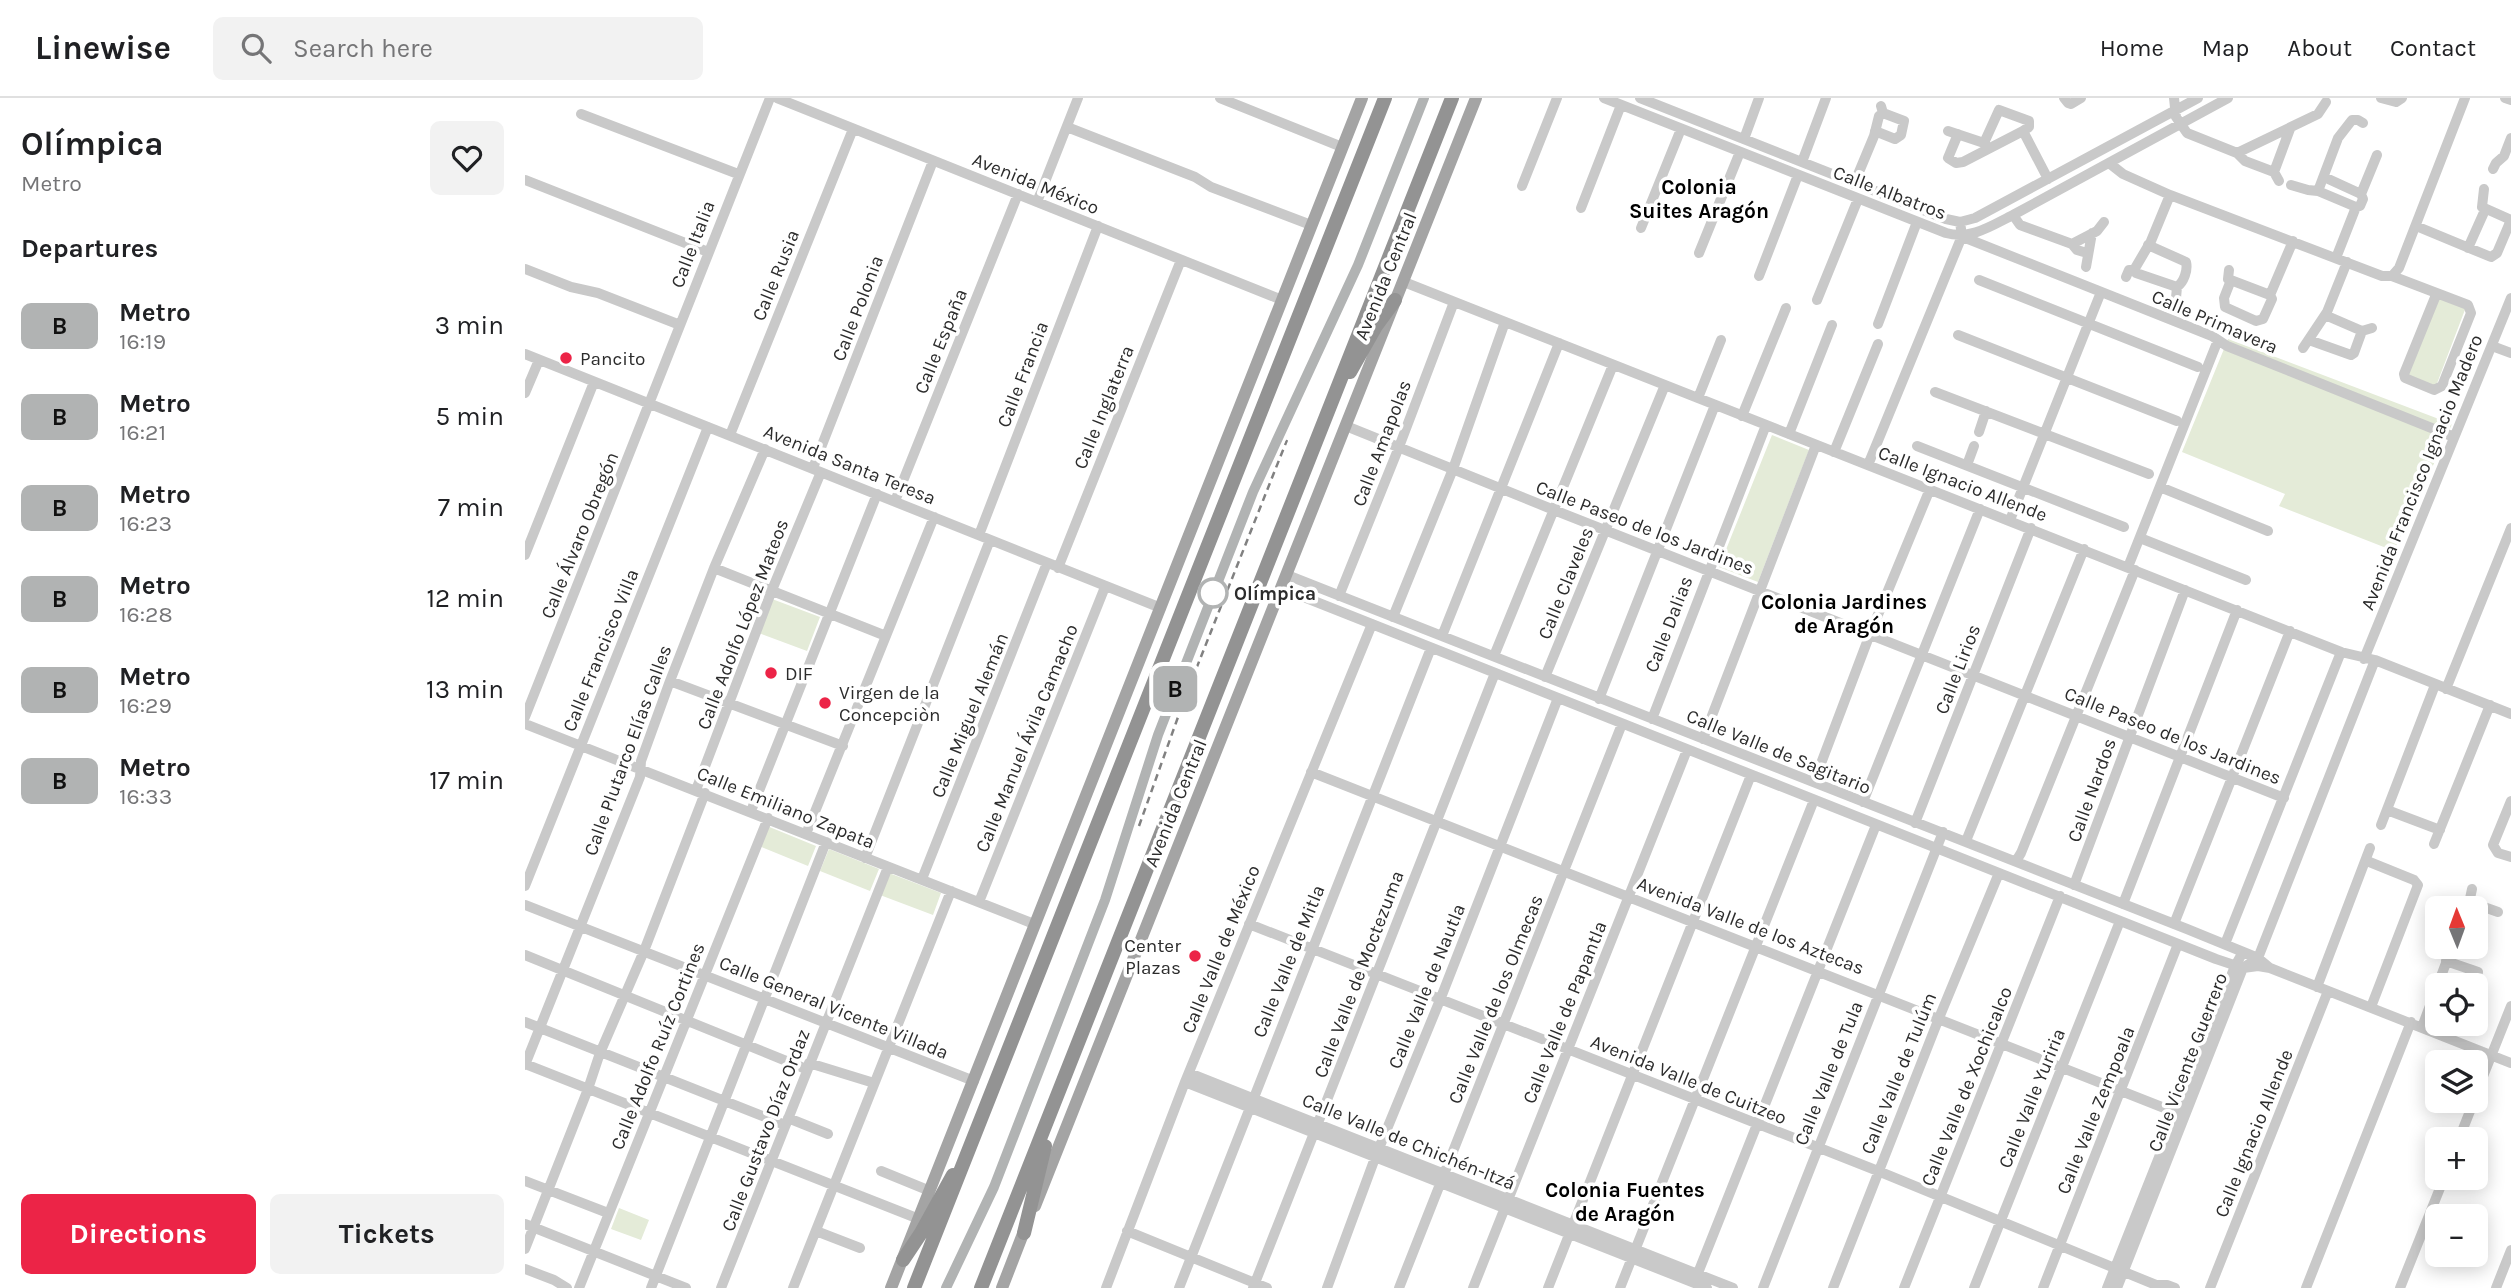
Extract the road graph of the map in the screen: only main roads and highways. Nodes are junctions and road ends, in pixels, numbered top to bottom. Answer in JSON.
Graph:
{"nodes":[{"id":1,"x":1362,"y":98,"type":"edge"},
{"id":2,"x":1385,"y":98,"type":"edge"},
{"id":3,"x":1452,"y":98,"type":"edge"},
{"id":4,"x":1476,"y":98,"type":"edge"},
{"id":5,"x":1395,"y":300,"type":"junction"},
{"id":6,"x":1332,"y":400,"type":"junction"},
{"id":7,"x":1059,"y":1090,"type":"junction"},
{"id":8,"x":968,"y":1153,"type":"junction"},
{"id":9,"x":1024,"y":1233,"type":"junction"},
{"id":10,"x":904,"y":1260,"type":"junction"},
{"id":11,"x":891,"y":1288,"type":"edge"},
{"id":12,"x":914,"y":1288,"type":"edge"},
{"id":13,"x":981,"y":1288,"type":"edge"},
{"id":14,"x":1002,"y":1288,"type":"edge"}],
"edges":[{"from":1,"to":10,"type":"main road"},
{"from":2,"to":8,"type":"highway"},
{"from":3,"to":6,"type":"highway","name":"Avenida Central"},
{"from":4,"to":5,"type":"main road","name":"Avenida Central"},
{"from":5,"to":6,"type":"highway"},
{"from":5,"to":9,"type":"main road","name":"Avenida Central"},
{"from":6,"to":7,"type":"highway","name":"Avenida Central"},
{"from":7,"to":9,"type":"highway"},
{"from":7,"to":13,"type":"highway","name":"Avenida Central"},
{"from":8,"to":10,"type":"highway"},
{"from":8,"to":12,"type":"highway"},
{"from":9,"to":14,"type":"main road","name":"Avenida Central"},
{"from":10,"to":11,"type":"main road"}]}
